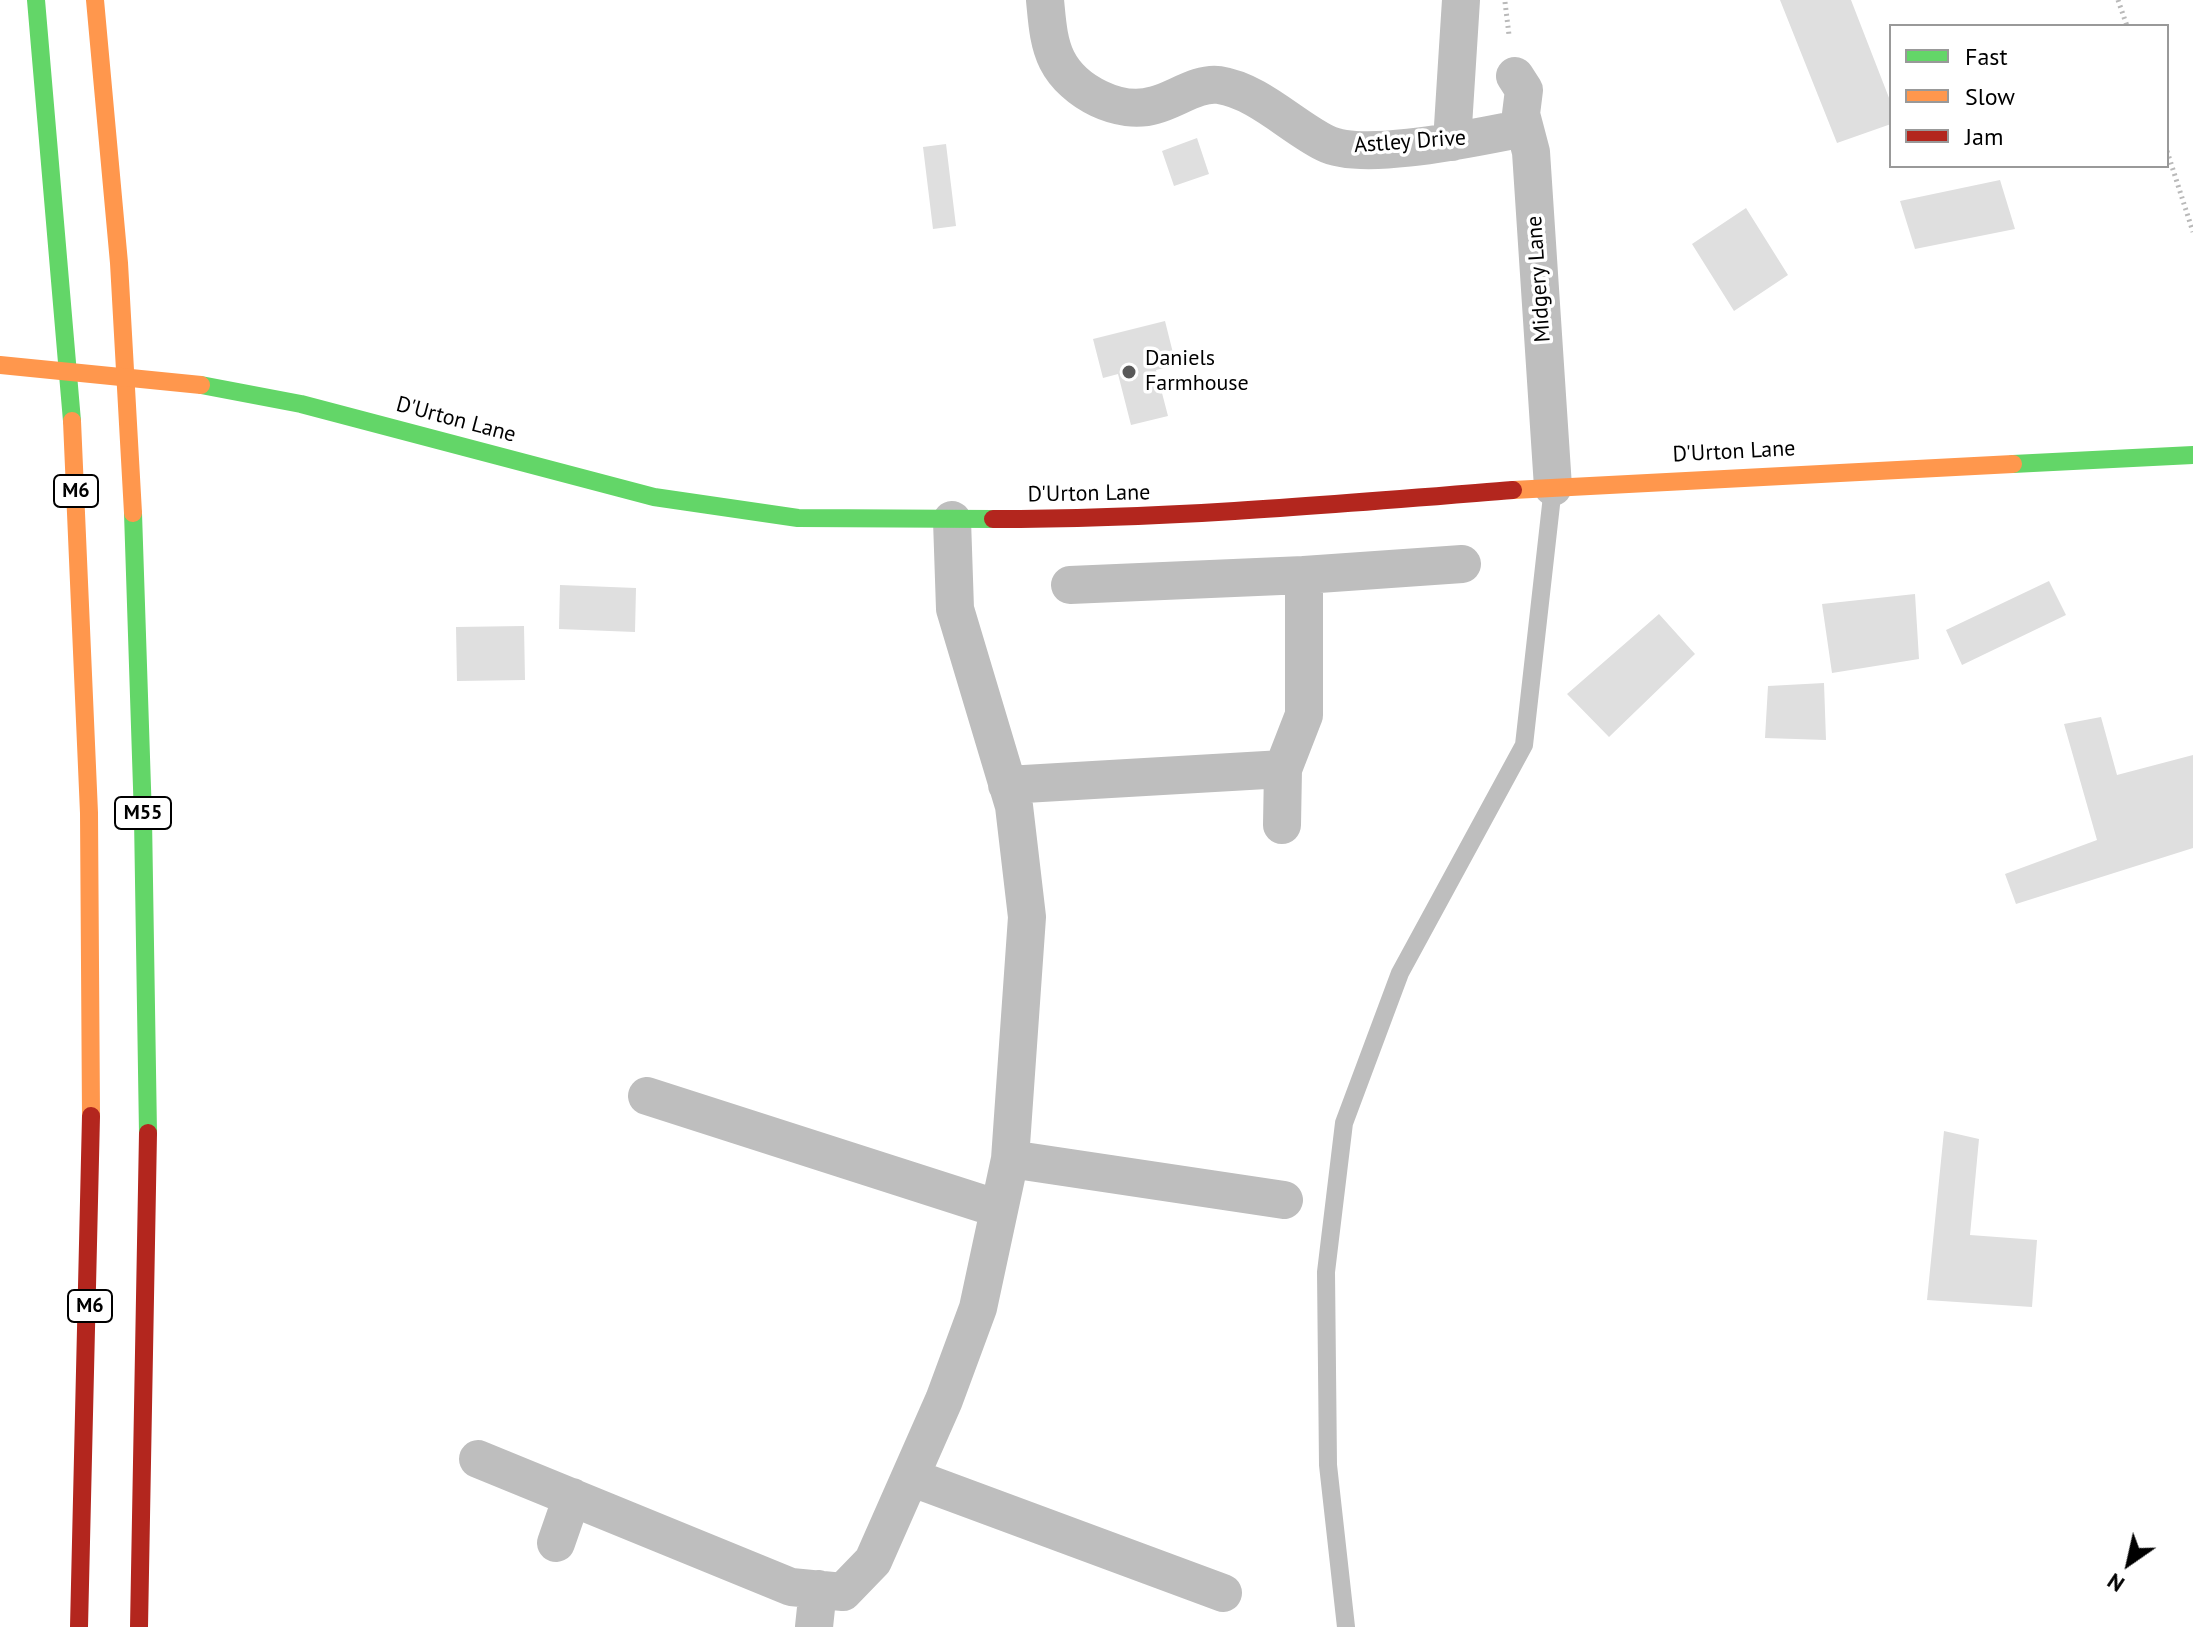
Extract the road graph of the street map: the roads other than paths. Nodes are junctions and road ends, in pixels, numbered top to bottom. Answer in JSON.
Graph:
{"nodes":[{"id":1,"x":36,"y":0,"type":"edge"},
{"id":2,"x":95,"y":0,"type":"edge"},
{"id":3,"x":1045,"y":0,"type":"edge"},
{"id":4,"x":1461,"y":0,"type":"edge"},
{"id":5,"x":1515,"y":76,"type":"dead end"},
{"id":6,"x":1524,"y":128,"type":"junction"},
{"id":7,"x":1452,"y":142,"type":"junction"},
{"id":8,"x":0,"y":365,"type":"edge"},
{"id":9,"x":2193,"y":455,"type":"edge"},
{"id":10,"x":1553,"y":487,"type":"junction"},
{"id":11,"x":952,"y":520,"type":"junction"},
{"id":12,"x":1462,"y":564,"type":"dead end"},
{"id":13,"x":1304,"y":575,"type":"junction"},
{"id":14,"x":1070,"y":585,"type":"dead end"},
{"id":15,"x":1283,"y":769,"type":"junction"},
{"id":16,"x":1007,"y":785,"type":"junction"},
{"id":17,"x":1282,"y":825,"type":"dead end"},
{"id":18,"x":647,"y":1096,"type":"dead end"},
{"id":19,"x":1010,"y":1159,"type":"junction"},
{"id":20,"x":1284,"y":1200,"type":"dead end"},
{"id":21,"x":999,"y":1209,"type":"junction"},
{"id":22,"x":478,"y":1459,"type":"dead end"},
{"id":23,"x":910,"y":1477,"type":"junction"},
{"id":24,"x":572,"y":1497,"type":"junction"},
{"id":25,"x":556,"y":1543,"type":"dead end"},
{"id":26,"x":818,"y":1589,"type":"junction"},
{"id":27,"x":1223,"y":1593,"type":"dead end"},
{"id":28,"x":79,"y":1627,"type":"edge"},
{"id":29,"x":139,"y":1627,"type":"edge"},
{"id":30,"x":814,"y":1627,"type":"edge"},
{"id":31,"x":1346,"y":1627,"type":"edge"}],
"edges":[{"from":1,"to":28,"type":"main road","number":"M6"},
{"from":2,"to":29,"type":"main road","number":"M55"},
{"from":3,"to":7,"type":"street","name":"Astley Drive"},
{"from":4,"to":7,"type":"street"},
{"from":5,"to":6,"type":"street","name":"Midgery Lane"},
{"from":6,"to":7,"type":"street","name":"Astley Drive"},
{"from":6,"to":10,"type":"street","name":"Midgery Lane"},
{"from":8,"to":11,"type":"main road","name":"D'Urton Lane","bridge":true},
{"from":9,"to":10,"type":"main road","name":"D'Urton Lane"},
{"from":10,"to":11,"type":"main road","name":"D'Urton Lane"},
{"from":10,"to":31,"type":"lane"},
{"from":11,"to":16,"type":"street"},
{"from":12,"to":13,"type":"street"},
{"from":13,"to":14,"type":"street"},
{"from":13,"to":15,"type":"street"},
{"from":15,"to":16,"type":"street"},
{"from":15,"to":17,"type":"street"},
{"from":16,"to":19,"type":"street"},
{"from":18,"to":21,"type":"street"},
{"from":19,"to":20,"type":"street"},
{"from":19,"to":21,"type":"street"},
{"from":21,"to":23,"type":"street"},
{"from":22,"to":24,"type":"street"},
{"from":23,"to":26,"type":"street"},
{"from":23,"to":27,"type":"street"},
{"from":24,"to":25,"type":"street"},
{"from":24,"to":26,"type":"street"},
{"from":26,"to":30,"type":"street"}]}
